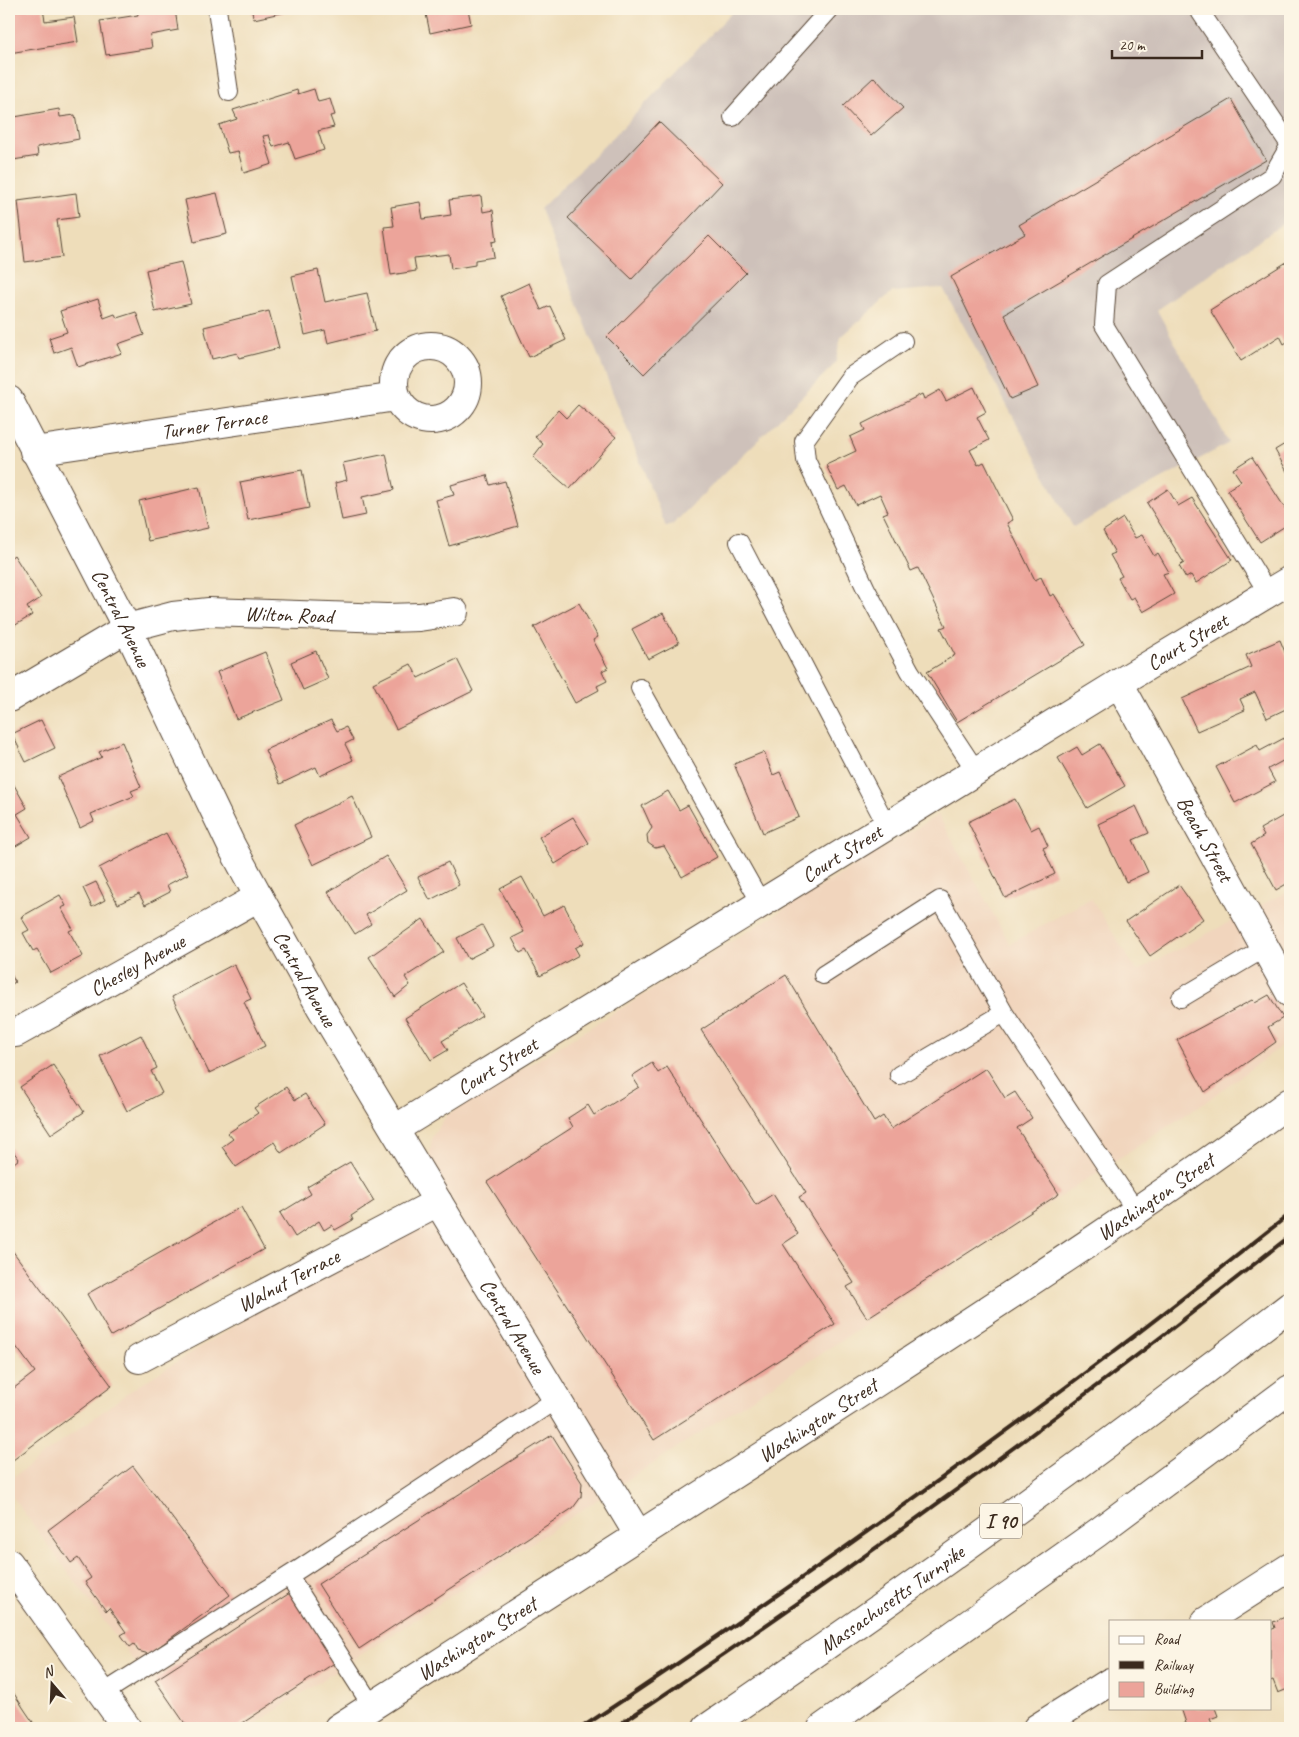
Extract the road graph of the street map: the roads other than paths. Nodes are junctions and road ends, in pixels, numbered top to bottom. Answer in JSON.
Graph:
{"nodes":[{"id":1,"x":217,"y":9,"type":"edge"},
{"id":2,"x":830,"y":9,"type":"edge"},
{"id":3,"x":1200,"y":9,"type":"edge"},
{"id":4,"x":229,"y":92,"type":"dead end"},
{"id":5,"x":732,"y":117,"type":"dead end"},
{"id":6,"x":903,"y":341,"type":"dead end"},
{"id":7,"x":396,"y":397,"type":"dead end"},
{"id":8,"x":9,"y":400,"type":"edge"},
{"id":9,"x":23,"y":444,"type":"edge"},
{"id":10,"x":739,"y":542,"type":"dead end"},
{"id":11,"x":1279,"y":587,"type":"edge"},
{"id":12,"x":454,"y":612,"type":"dead end"},
{"id":13,"x":127,"y":628,"type":"junction"},
{"id":14,"x":1119,"y":682,"type":"junction"},
{"id":15,"x":640,"y":688,"type":"dead end"},
{"id":16,"x":9,"y":698,"type":"edge"},
{"id":17,"x":976,"y":770,"type":"junction"},
{"id":18,"x":887,"y":826,"type":"junction"},
{"id":19,"x":259,"y":897,"type":"junction"},
{"id":20,"x":761,"y":903,"type":"junction"},
{"id":21,"x":1265,"y":948,"type":"junction"},
{"id":22,"x":822,"y":975,"type":"dead end"},
{"id":23,"x":1290,"y":993,"type":"edge"},
{"id":24,"x":1182,"y":998,"type":"dead end"},
{"id":25,"x":1004,"y":1013,"type":"junction"},
{"id":26,"x":16,"y":1033,"type":"dead end"},
{"id":27,"x":899,"y":1075,"type":"dead end"},
{"id":28,"x":1290,"y":1102,"type":"edge"},
{"id":29,"x":395,"y":1129,"type":"junction"},
{"id":30,"x":438,"y":1202,"type":"junction"},
{"id":31,"x":1136,"y":1211,"type":"junction"},
{"id":32,"x":1290,"y":1306,"type":"edge"},
{"id":33,"x":138,"y":1359,"type":"dead end"},
{"id":34,"x":1290,"y":1389,"type":"edge"},
{"id":35,"x":557,"y":1399,"type":"junction"},
{"id":36,"x":639,"y":1536,"type":"junction"},
{"id":37,"x":9,"y":1563,"type":"edge"},
{"id":38,"x":1290,"y":1567,"type":"edge"},
{"id":39,"x":289,"y":1576,"type":"junction"},
{"id":40,"x":1208,"y":1620,"type":"edge"},
{"id":41,"x":1109,"y":1683,"type":"edge"},
{"id":42,"x":102,"y":1694,"type":"junction"},
{"id":43,"x":372,"y":1706,"type":"junction"},
{"id":44,"x":127,"y":1728,"type":"edge"},
{"id":45,"x":338,"y":1728,"type":"edge"},
{"id":46,"x":707,"y":1728,"type":"edge"},
{"id":47,"x":822,"y":1728,"type":"edge"},
{"id":48,"x":1037,"y":1728,"type":"edge"}],
"edges":[{"from":1,"to":4,"type":"lane"},
{"from":2,"to":5,"type":"lane"},
{"from":3,"to":11,"type":"lane"},
{"from":6,"to":17,"type":"lane"},
{"from":7,"to":9,"type":"main road","name":"Turner Terrace"},
{"from":8,"to":9,"type":"main road","name":"Central Avenue"},
{"from":9,"to":13,"type":"main road","name":"Central Avenue"},
{"from":10,"to":18,"type":"lane"},
{"from":11,"to":14,"type":"main road","name":"Court Street"},
{"from":12,"to":13,"type":"main road","name":"Wilton Road"},
{"from":13,"to":16,"type":"main road","name":"Wilton Road"},
{"from":13,"to":19,"type":"main road","name":"Central Avenue"},
{"from":14,"to":17,"type":"main road","name":"Court Street"},
{"from":14,"to":21,"type":"main road","name":"Beach Street"},
{"from":15,"to":20,"type":"lane"},
{"from":17,"to":18,"type":"main road","name":"Court Street"},
{"from":18,"to":20,"type":"main road","name":"Court Street"},
{"from":19,"to":26,"type":"main road","name":"Chesley Avenue"},
{"from":19,"to":29,"type":"main road","name":"Central Avenue"},
{"from":20,"to":29,"type":"main road","name":"Court Street"},
{"from":21,"to":23,"type":"main road","name":"Beach Street"},
{"from":21,"to":24,"type":"lane"},
{"from":22,"to":25,"type":"lane"},
{"from":25,"to":27,"type":"lane"},
{"from":25,"to":31,"type":"lane"},
{"from":28,"to":31,"type":"main road","name":"Washington Street"},
{"from":29,"to":30,"type":"main road","name":"Central Avenue"},
{"from":30,"to":33,"type":"main road","name":"Walnut Terrace"},
{"from":30,"to":35,"type":"main road","name":"Central Avenue"},
{"from":31,"to":36,"type":"main road","name":"Washington Street"},
{"from":32,"to":46,"type":"main road","name":"Massachusetts Turnpike","number":"I 90"},
{"from":34,"to":47,"type":"main road"},
{"from":35,"to":36,"type":"main road","name":"Central Avenue"},
{"from":35,"to":39,"type":"lane"},
{"from":36,"to":43,"type":"main road","name":"Washington Street"},
{"from":37,"to":42,"type":"main road"},
{"from":38,"to":40,"type":"main road"},
{"from":39,"to":42,"type":"lane"},
{"from":39,"to":43,"type":"lane"},
{"from":41,"to":48,"type":"main road"},
{"from":42,"to":44,"type":"main road"},
{"from":43,"to":45,"type":"main road","name":"Washington Street"}]}
